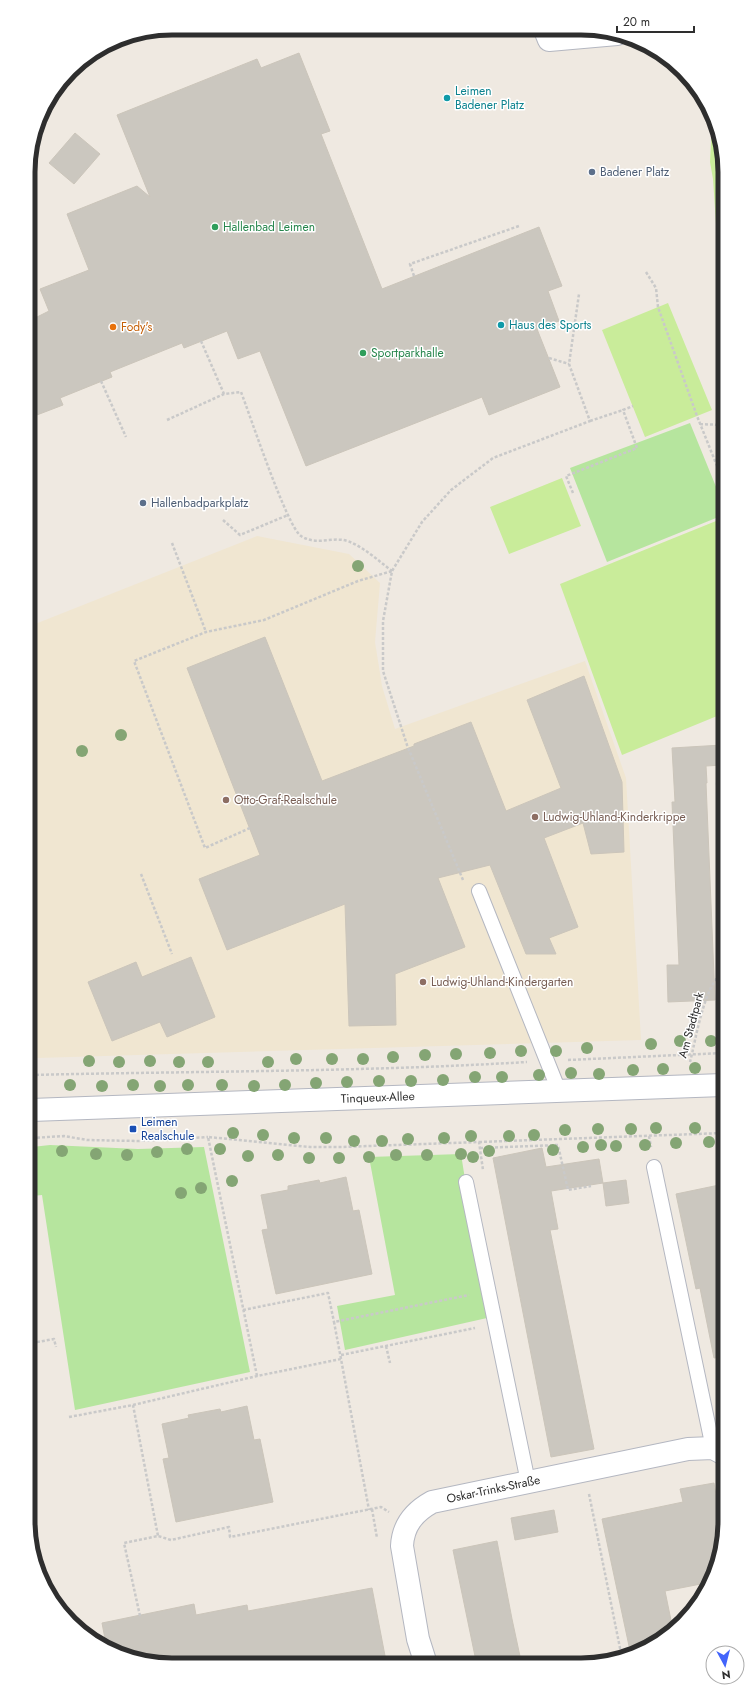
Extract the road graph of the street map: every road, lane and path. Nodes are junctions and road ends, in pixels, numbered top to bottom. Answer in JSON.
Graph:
{"nodes":[{"id":1,"x":518,"y":226,"type":"dead end"},
{"id":2,"x":646,"y":272,"type":"dead end"},
{"id":3,"x":414,"y":276,"type":"dead end"},
{"id":4,"x":579,"y":294,"type":"dead end"},
{"id":5,"x":201,"y":341,"type":"dead end"},
{"id":6,"x":549,"y":358,"type":"dead end"},
{"id":7,"x":569,"y":364,"type":"junction"},
{"id":8,"x":101,"y":381,"type":"dead end"},
{"id":9,"x":224,"y":394,"type":"junction"},
{"id":10,"x":633,"y":406,"type":"dead end"},
{"id":11,"x":623,"y":410,"type":"junction"},
{"id":12,"x":167,"y":420,"type":"dead end"},
{"id":13,"x":590,"y":421,"type":"junction"},
{"id":14,"x":700,"y":424,"type":"junction"},
{"id":15,"x":718,"y":425,"type":"edge"},
{"id":16,"x":126,"y":437,"type":"dead end"},
{"id":17,"x":718,"y":469,"type":"edge"},
{"id":18,"x":573,"y":493,"type":"dead end"},
{"id":19,"x":288,"y":515,"type":"junction"},
{"id":20,"x":223,"y":520,"type":"dead end"},
{"id":21,"x":172,"y":543,"type":"dead end"},
{"id":22,"x":392,"y":571,"type":"junction"},
{"id":23,"x":206,"y":632,"type":"junction"},
{"id":24,"x":718,"y":783,"type":"edge"},
{"id":25,"x":718,"y":798,"type":"edge"},
{"id":26,"x":250,"y":828,"type":"dead end"},
{"id":27,"x":142,"y":874,"type":"dead end"},
{"id":28,"x":479,"y":891,"type":"joint"},
{"id":29,"x":172,"y":954,"type":"dead end"},
{"id":30,"x":718,"y":976,"type":"edge"},
{"id":31,"x":718,"y":1053,"type":"edge"},
{"id":32,"x":692,"y":1054,"type":"junction"},
{"id":33,"x":548,"y":1061,"type":"junction"},
{"id":34,"x":35,"y":1075,"type":"edge"},
{"id":35,"x":718,"y":1085,"type":"edge"},
{"id":36,"x":685,"y":1086,"type":"junction"},
{"id":37,"x":559,"y":1090,"type":"junction"},
{"id":38,"x":35,"y":1110,"type":"edge"},
{"id":39,"x":718,"y":1133,"type":"edge"},
{"id":40,"x":35,"y":1138,"type":"edge"},
{"id":41,"x":208,"y":1138,"type":"junction"},
{"id":42,"x":479,"y":1142,"type":"junction"},
{"id":43,"x":480,"y":1148,"type":"junction"},
{"id":44,"x":654,"y":1167,"type":"dead end"},
{"id":45,"x":466,"y":1182,"type":"joint"},
{"id":46,"x":591,"y":1186,"type":"dead end"},
{"id":47,"x":488,"y":1291,"type":"junction"},
{"id":48,"x":243,"y":1310,"type":"junction"},
{"id":49,"x":334,"y":1322,"type":"junction"},
{"id":50,"x":495,"y":1324,"type":"junction"},
{"id":51,"x":35,"y":1342,"type":"edge"},
{"id":52,"x":386,"y":1346,"type":"junction"},
{"id":53,"x":56,"y":1347,"type":"dead end"},
{"id":54,"x":341,"y":1355,"type":"junction"},
{"id":55,"x":341,"y":1359,"type":"junction"},
{"id":56,"x":390,"y":1364,"type":"dead end"},
{"id":57,"x":257,"y":1376,"type":"junction"},
{"id":58,"x":133,"y":1405,"type":"junction"},
{"id":59,"x":69,"y":1417,"type":"dead end"},
{"id":60,"x":718,"y":1447,"type":"edge"},
{"id":61,"x":718,"y":1451,"type":"edge"},
{"id":62,"x":584,"y":1470,"type":"junction"},
{"id":63,"x":528,"y":1482,"type":"junction"},
{"id":64,"x":369,"y":1510,"type":"junction"},
{"id":65,"x":408,"y":1524,"type":"junction"},
{"id":66,"x":158,"y":1536,"type":"junction"},
{"id":67,"x":140,"y":1616,"type":"dead end"},
{"id":68,"x":621,"y":1652,"type":"edge"},
{"id":69,"x":424,"y":1658,"type":"edge"}],
"edges":[{"from":1,"to":3,"type":"path"},
{"from":2,"to":14,"type":"path"},
{"from":4,"to":7,"type":"path"},
{"from":5,"to":9,"type":"path"},
{"from":6,"to":7,"type":"path"},
{"from":7,"to":13,"type":"path"},
{"from":8,"to":16,"type":"path"},
{"from":9,"to":12,"type":"path"},
{"from":9,"to":19,"type":"path"},
{"from":10,"to":11,"type":"path"},
{"from":11,"to":13,"type":"path"},
{"from":11,"to":18,"type":"path"},
{"from":13,"to":22,"type":"path"},
{"from":14,"to":15,"type":"path"},
{"from":14,"to":17,"type":"path"},
{"from":19,"to":20,"type":"path"},
{"from":19,"to":22,"type":"path"},
{"from":21,"to":23,"type":"path"},
{"from":22,"to":23,"type":"path"},
{"from":22,"to":28,"type":"path"},
{"from":23,"to":26,"type":"path"},
{"from":24,"to":25,"type":"path"},
{"from":27,"to":29,"type":"path"},
{"from":28,"to":33,"type":"lane"},
{"from":30,"to":32,"type":"path","name":"Am Stadtpark"},
{"from":31,"to":32,"type":"path"},
{"from":32,"to":33,"type":"path"},
{"from":32,"to":36,"type":"path","name":"Am Stadtpark"},
{"from":33,"to":34,"type":"path"},
{"from":33,"to":37,"type":"lane"},
{"from":35,"to":36,"type":"street","name":"Tinqueux-Allee"},
{"from":36,"to":37,"type":"street","name":"Tinqueux-Allee"},
{"from":37,"to":38,"type":"street","name":"Tinqueux-Allee"},
{"from":39,"to":42,"type":"path"},
{"from":40,"to":41,"type":"path"},
{"from":41,"to":42,"type":"path"},
{"from":41,"to":48,"type":"path"},
{"from":42,"to":43,"type":"path"},
{"from":43,"to":45,"type":"path"},
{"from":43,"to":46,"type":"path"},
{"from":44,"to":60,"type":"lane"},
{"from":45,"to":47,"type":"lane"},
{"from":47,"to":49,"type":"path"},
{"from":47,"to":50,"type":"lane"},
{"from":48,"to":49,"type":"path"},
{"from":48,"to":57,"type":"path"},
{"from":49,"to":54,"type":"path"},
{"from":50,"to":52,"type":"path"},
{"from":50,"to":63,"type":"lane"},
{"from":51,"to":53,"type":"path"},
{"from":52,"to":54,"type":"path"},
{"from":52,"to":56,"type":"path"},
{"from":54,"to":55,"type":"path"},
{"from":55,"to":57,"type":"path"},
{"from":55,"to":64,"type":"path"},
{"from":57,"to":58,"type":"path"},
{"from":58,"to":59,"type":"path"},
{"from":58,"to":66,"type":"path"},
{"from":61,"to":62,"type":"street","name":"Oskar-Trinks-Straße"},
{"from":62,"to":63,"type":"street","name":"Oskar-Trinks-Straße"},
{"from":62,"to":68,"type":"path"},
{"from":63,"to":65,"type":"street","name":"Oskar-Trinks-Straße"},
{"from":64,"to":65,"type":"path"},
{"from":64,"to":66,"type":"path"},
{"from":65,"to":69,"type":"street","name":"Oskar-Trinks-Straße"},
{"from":66,"to":67,"type":"path"}]}
